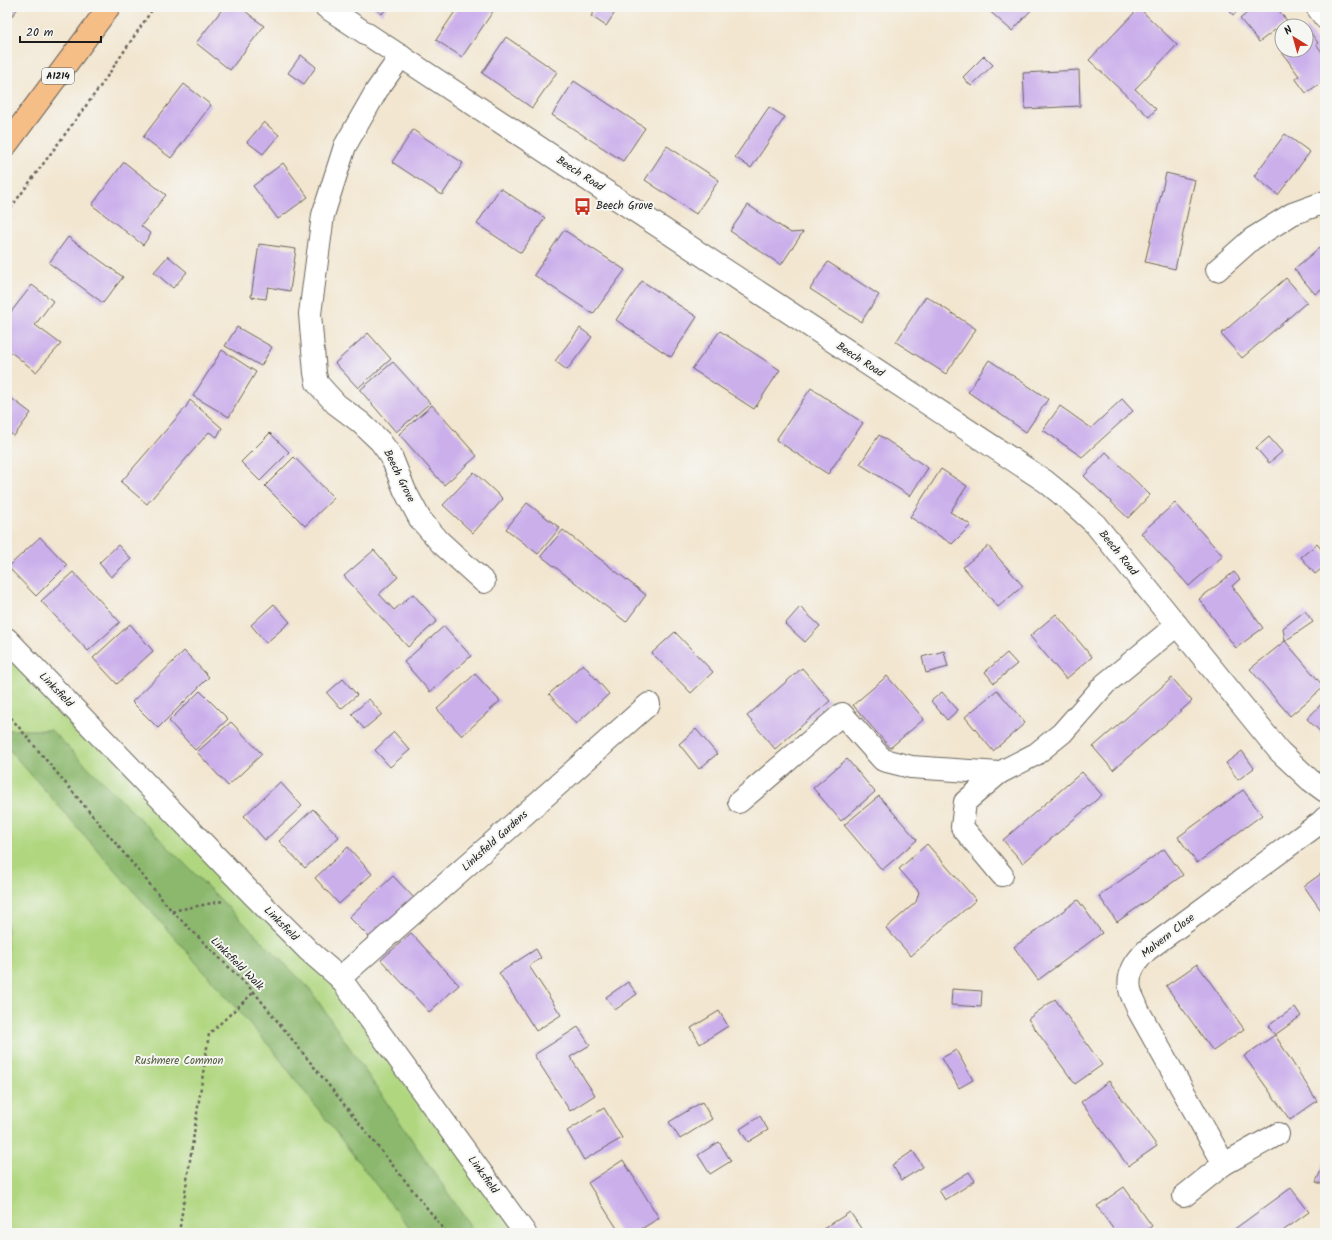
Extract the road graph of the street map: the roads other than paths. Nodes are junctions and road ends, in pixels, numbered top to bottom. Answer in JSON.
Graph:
{"nodes":[{"id":1,"x":109,"y":7,"type":"edge"},
{"id":2,"x":326,"y":7,"type":"edge"},
{"id":3,"x":1317,"y":7,"type":"edge"},
{"id":4,"x":1325,"y":18,"type":"edge"},
{"id":5,"x":401,"y":56,"type":"junction"},
{"id":6,"x":7,"y":144,"type":"edge"},
{"id":7,"x":1325,"y":202,"type":"edge"},
{"id":8,"x":1217,"y":270,"type":"dead end"},
{"id":9,"x":484,"y":582,"type":"dead end"},
{"id":10,"x":1177,"y":626,"type":"junction"},
{"id":11,"x":7,"y":639,"type":"edge"},
{"id":12,"x":649,"y":704,"type":"dead end"},
{"id":13,"x":999,"y":773,"type":"junction"},
{"id":14,"x":1325,"y":792,"type":"edge"},
{"id":15,"x":739,"y":802,"type":"dead end"},
{"id":16,"x":1325,"y":818,"type":"edge"},
{"id":17,"x":1002,"y":875,"type":"dead end"},
{"id":18,"x":340,"y":978,"type":"junction"},
{"id":19,"x":1278,"y":1134,"type":"dead end"},
{"id":20,"x":1224,"y":1164,"type":"junction"},
{"id":21,"x":1184,"y":1196,"type":"dead end"},
{"id":22,"x":525,"y":1233,"type":"edge"}],
"edges":[{"from":1,"to":6,"type":"main road","number":"A1214"},
{"from":2,"to":5,"type":"street","name":"Beech Road"},
{"from":3,"to":4,"type":"street"},
{"from":5,"to":9,"type":"street","name":"Beech Grove"},
{"from":5,"to":10,"type":"street","name":"Beech Road"},
{"from":7,"to":8,"type":"street"},
{"from":10,"to":13,"type":"street"},
{"from":10,"to":14,"type":"street","name":"Beech Road"},
{"from":11,"to":18,"type":"street","name":"Linksfield"},
{"from":12,"to":18,"type":"street","name":"Linksfield Gardens"},
{"from":13,"to":15,"type":"street"},
{"from":13,"to":17,"type":"street"},
{"from":16,"to":20,"type":"street","name":"Malvern Close"},
{"from":18,"to":22,"type":"street","name":"Linksfield"},
{"from":19,"to":20,"type":"street"},
{"from":20,"to":21,"type":"street"}]}
